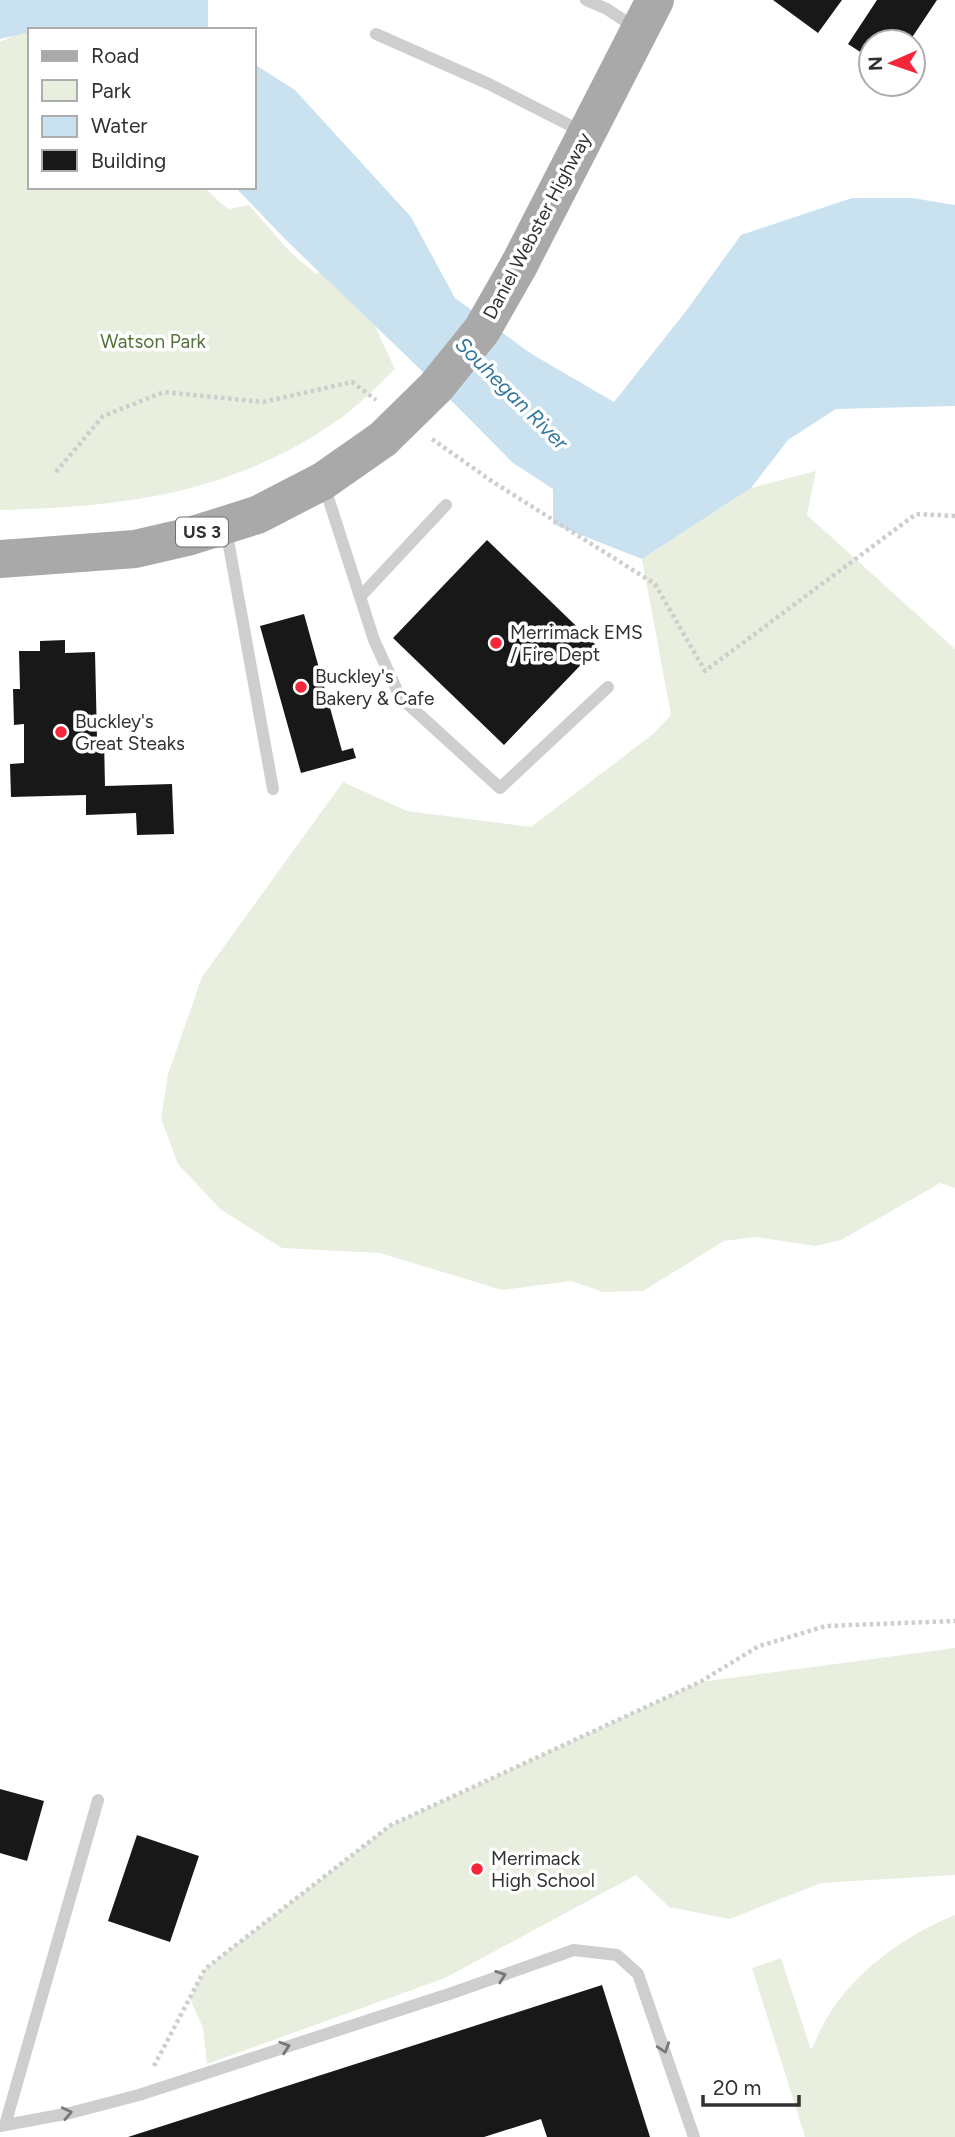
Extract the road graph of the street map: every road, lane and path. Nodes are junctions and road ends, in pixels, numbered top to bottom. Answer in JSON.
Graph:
{"nodes":[{"id":1,"x":586,"y":0,"type":"edge"},
{"id":2,"x":647,"y":15,"type":"edge"},
{"id":3,"x":376,"y":34,"type":"dead end"},
{"id":4,"x":586,"y":134,"type":"junction"},
{"id":5,"x":383,"y":422,"type":"junction"},
{"id":6,"x":428,"y":436,"type":"dead end"},
{"id":7,"x":56,"y":472,"type":"dead end"},
{"id":8,"x":323,"y":481,"type":"junction"},
{"id":9,"x":446,"y":505,"type":"dead end"},
{"id":10,"x":955,"y":516,"type":"edge"},
{"id":11,"x":225,"y":525,"type":"junction"},
{"id":12,"x":0,"y":559,"type":"edge"},
{"id":13,"x":360,"y":597,"type":"junction"},
{"id":14,"x":607,"y":687,"type":"dead end"},
{"id":15,"x":273,"y":789,"type":"dead end"},
{"id":16,"x":955,"y":1621,"type":"edge"},
{"id":17,"x":98,"y":1800,"type":"dead end"},
{"id":18,"x":139,"y":2095,"type":"junction"},
{"id":19,"x":2,"y":2125,"type":"edge"},
{"id":20,"x":694,"y":2137,"type":"edge"}],
"edges":[{"from":1,"to":2,"type":"lane"},
{"from":2,"to":4,"type":"main road","name":"Daniel Webster Highway","number":"US 3"},
{"from":3,"to":4,"type":"lane"},
{"from":4,"to":5,"type":"main road","name":"Daniel Webster Highway","number":"US 3","bridge":true},
{"from":5,"to":7,"type":"path"},
{"from":5,"to":8,"type":"main road","name":"Daniel Webster Highway","number":"US 3"},
{"from":6,"to":10,"type":"path"},
{"from":8,"to":11,"type":"main road","name":"Daniel Webster Highway","number":"US 3"},
{"from":8,"to":13,"type":"lane"},
{"from":9,"to":13,"type":"lane"},
{"from":11,"to":12,"type":"main road","name":"Daniel Webster Highway","number":"US 3"},
{"from":11,"to":15,"type":"lane"},
{"from":13,"to":14,"type":"lane"},
{"from":16,"to":18,"type":"path"},
{"from":17,"to":19,"type":"lane"},
{"from":19,"to":18,"type":"lane","one_way":true},
{"from":18,"to":20,"type":"lane","one_way":true}]}
